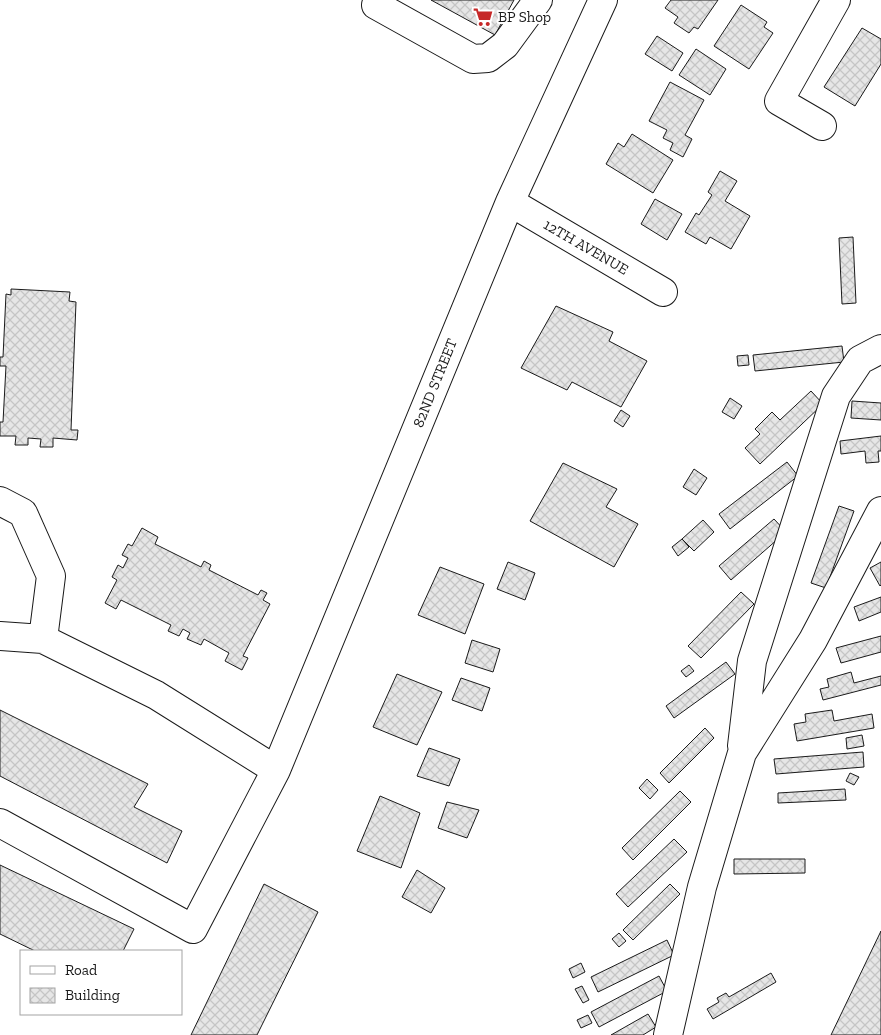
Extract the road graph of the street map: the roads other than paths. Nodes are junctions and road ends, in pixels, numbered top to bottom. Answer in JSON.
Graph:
{"nodes":[{"id":1,"x":379,"y":0,"type":"edge"},
{"id":2,"x":538,"y":0,"type":"edge"},
{"id":3,"x":836,"y":0,"type":"edge"},
{"id":4,"x":595,"y":3,"type":"edge"},
{"id":5,"x":822,"y":126,"type":"dead end"},
{"id":6,"x":510,"y":202,"type":"junction"},
{"id":7,"x":663,"y":292,"type":"dead end"},
{"id":8,"x":881,"y":349,"type":"edge"},
{"id":9,"x":0,"y":501,"type":"edge"},
{"id":10,"x":881,"y":511,"type":"edge"},
{"id":11,"x":0,"y":636,"type":"edge"},
{"id":12,"x":43,"y":639,"type":"junction"},
{"id":13,"x":742,"y":753,"type":"junction"},
{"id":14,"x":276,"y":770,"type":"junction"},
{"id":15,"x":0,"y":823,"type":"edge"},
{"id":16,"x":668,"y":1035,"type":"edge"}],
"edges":[{"from":1,"to":2,"type":"street"},
{"from":3,"to":5,"type":"street"},
{"from":4,"to":6,"type":"street","name":"82ND STREET"},
{"from":6,"to":7,"type":"street","name":"12TH AVENUE"},
{"from":6,"to":14,"type":"street","name":"82ND STREET"},
{"from":8,"to":13,"type":"street"},
{"from":9,"to":12,"type":"street"},
{"from":10,"to":13,"type":"street"},
{"from":11,"to":12,"type":"street"},
{"from":12,"to":14,"type":"street"},
{"from":13,"to":16,"type":"street"},
{"from":14,"to":15,"type":"street","name":"82ND STREET"}]}
